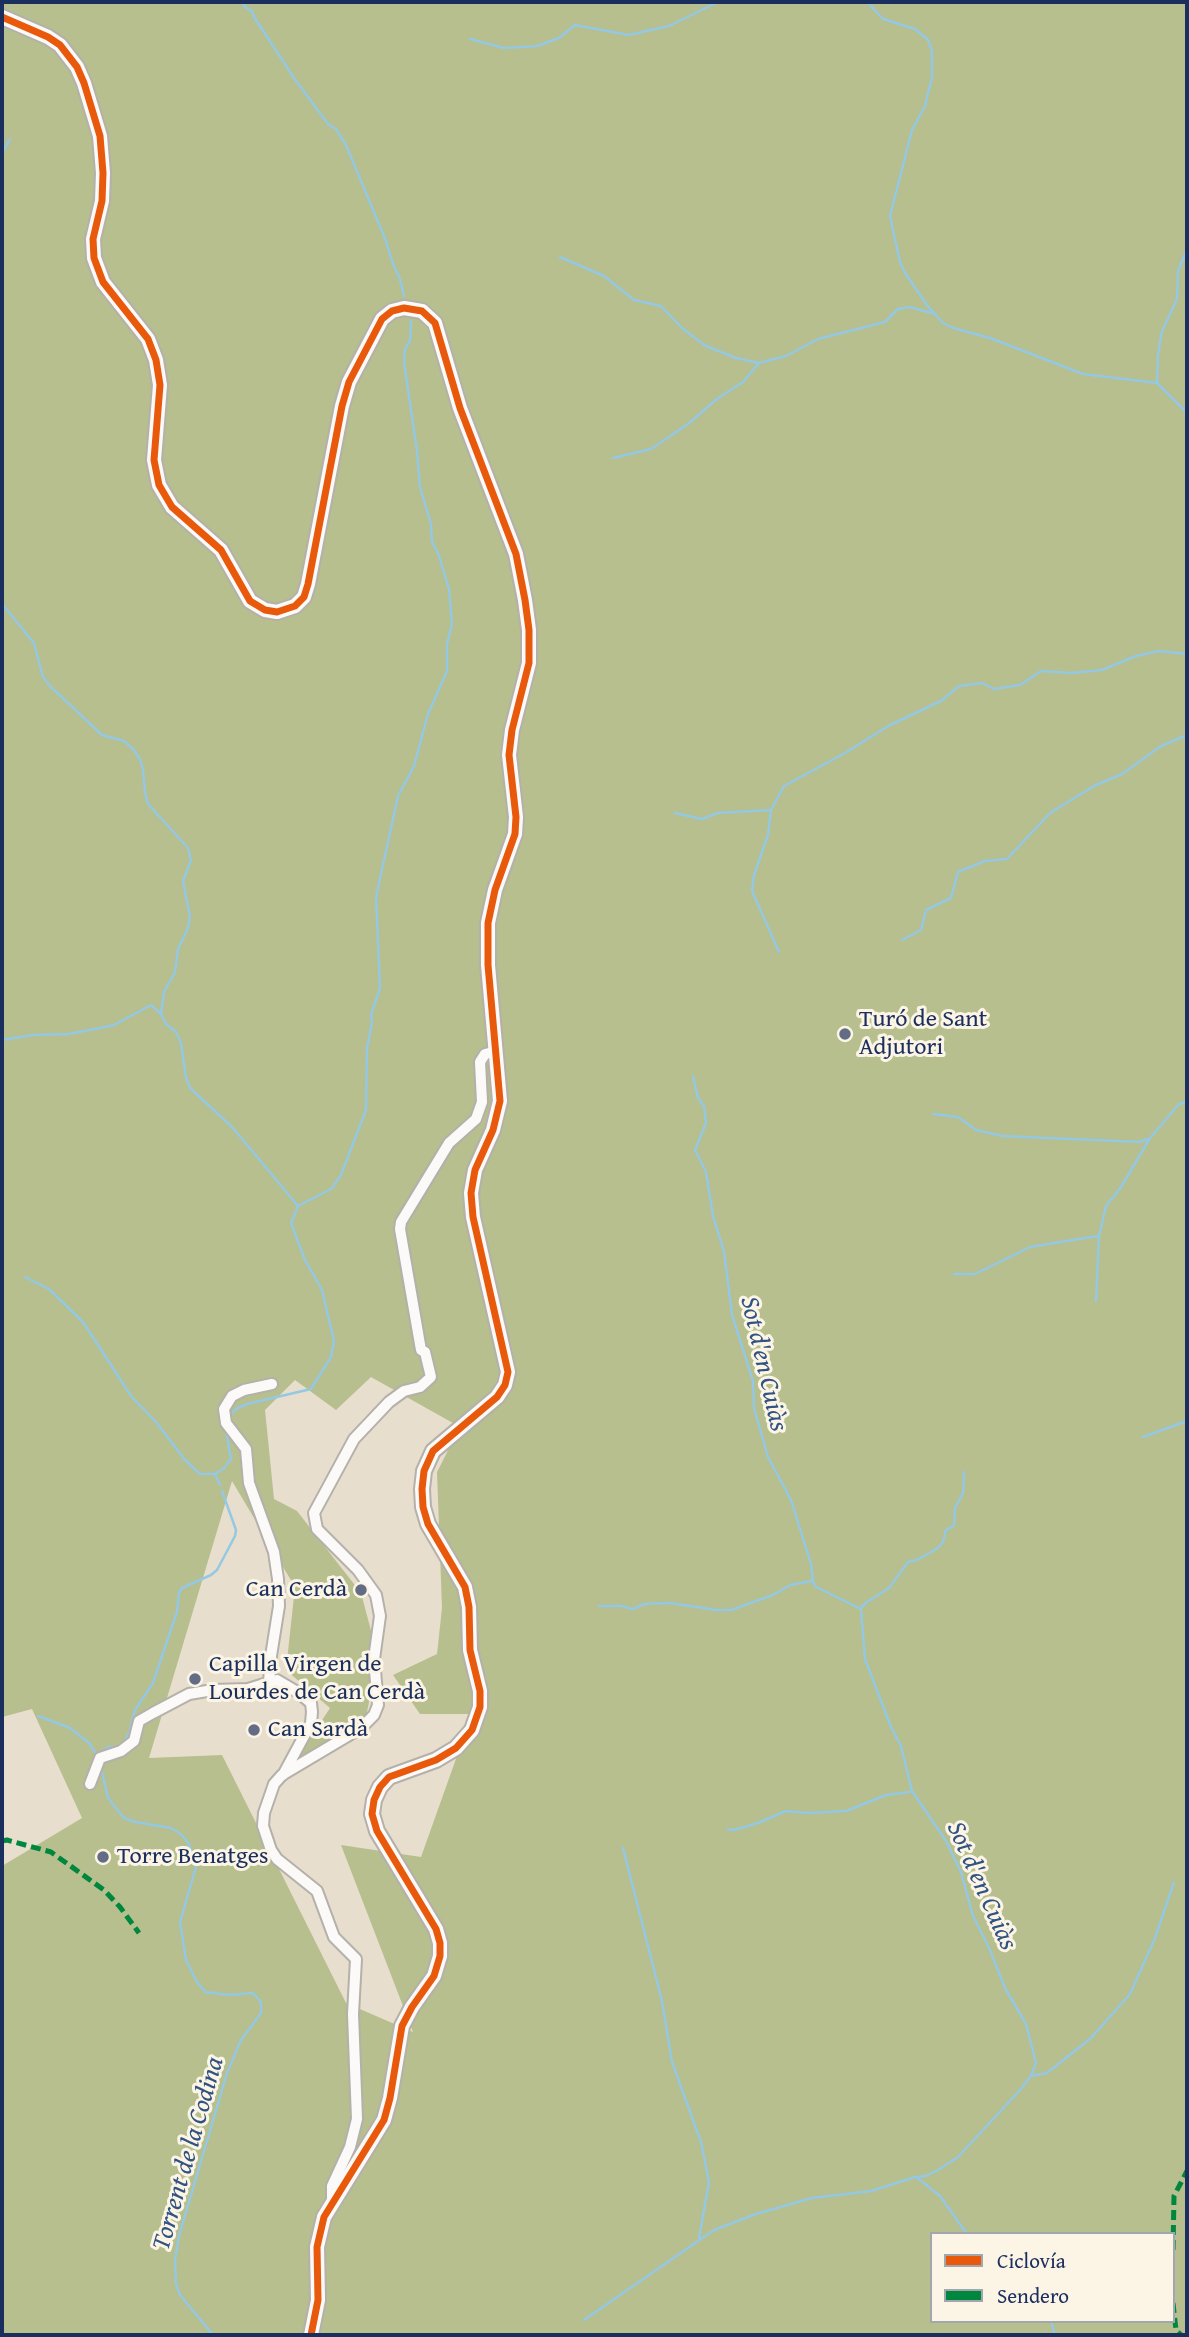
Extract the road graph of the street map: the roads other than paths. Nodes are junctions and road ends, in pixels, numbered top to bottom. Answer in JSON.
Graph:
{"nodes":[{"id":1,"x":2,"y":17,"type":"edge"},
{"id":2,"x":497,"y":1051,"type":"junction"},
{"id":3,"x":272,"y":1384,"type":"dead end"},
{"id":4,"x":270,"y":1682,"type":"junction"},
{"id":5,"x":282,"y":1775,"type":"junction"},
{"id":6,"x":90,"y":1784,"type":"dead end"},
{"id":7,"x":332,"y":2202,"type":"junction"},
{"id":8,"x":312,"y":2335,"type":"edge"}],
"edges":[{"from":1,"to":2,"type":"street"},
{"from":2,"to":5,"type":"street"},
{"from":2,"to":7,"type":"street"},
{"from":3,"to":4,"type":"street"},
{"from":4,"to":5,"type":"street"},
{"from":4,"to":6,"type":"street"},
{"from":5,"to":7,"type":"street"},
{"from":7,"to":8,"type":"street"}]}
